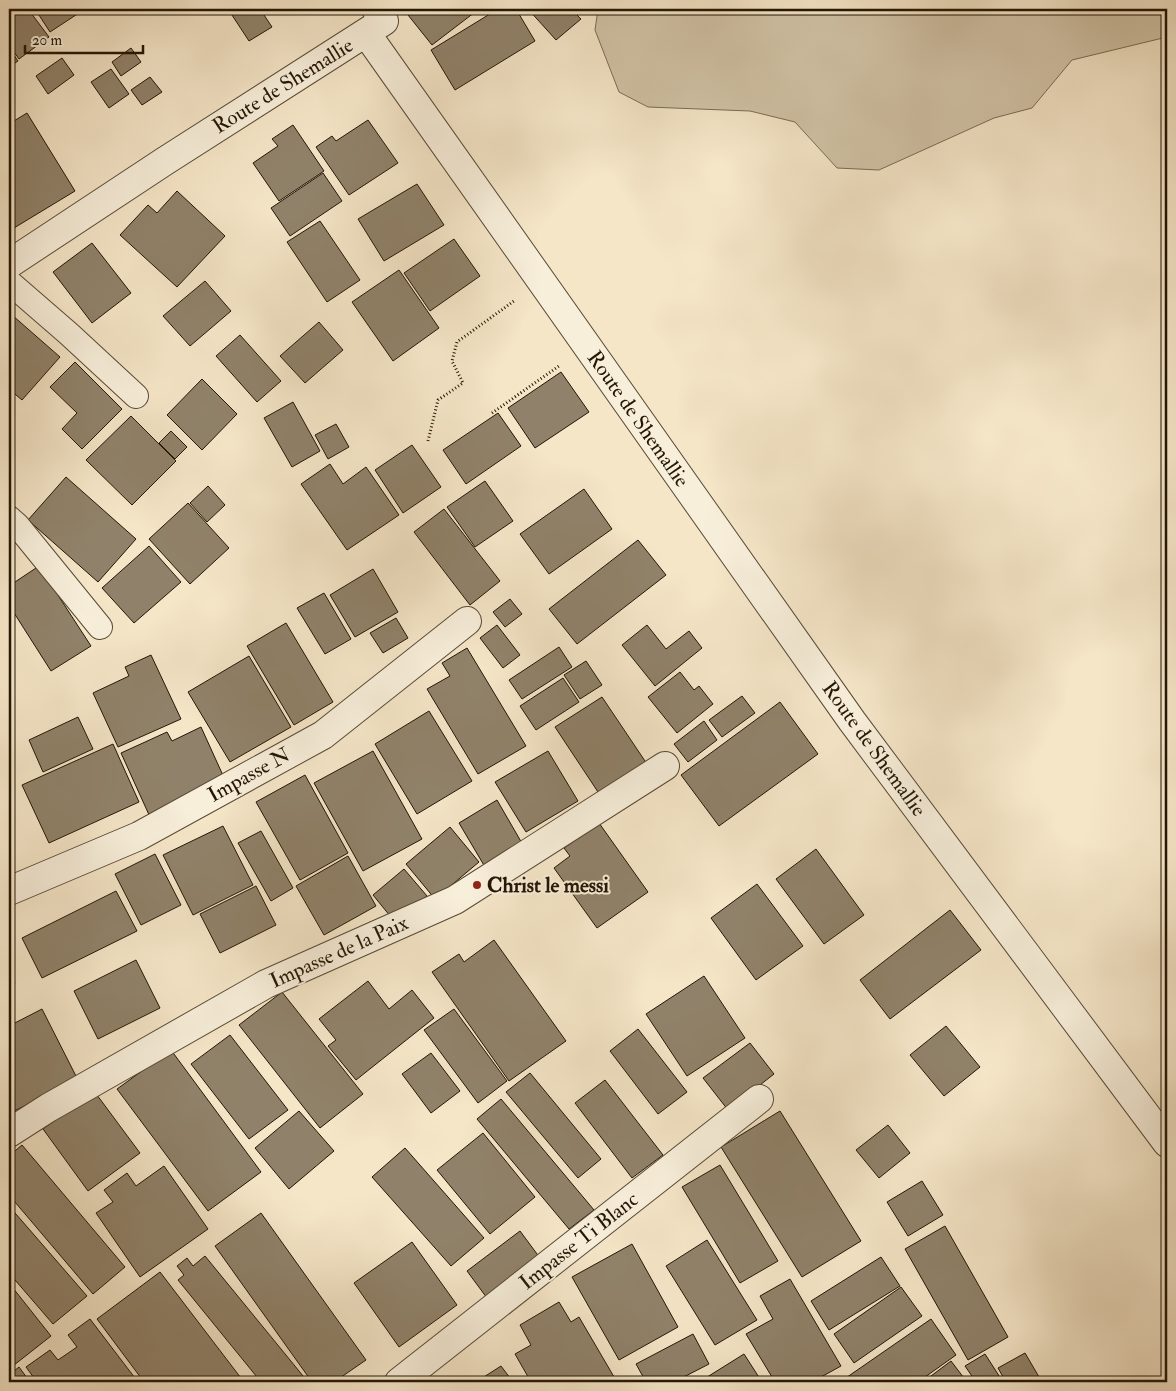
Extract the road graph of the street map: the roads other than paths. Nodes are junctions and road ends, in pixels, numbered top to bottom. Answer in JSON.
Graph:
{"nodes":[{"id":1,"x":376,"y":9,"type":"edge"},
{"id":2,"x":366,"y":34,"type":"junction"},
{"id":3,"x":9,"y":264,"type":"edge"},
{"id":4,"x":9,"y":282,"type":"edge"},
{"id":5,"x":136,"y":396,"type":"dead end"},
{"id":6,"x":11,"y":524,"type":"edge"},
{"id":7,"x":467,"y":621,"type":"dead end"},
{"id":8,"x":100,"y":627,"type":"dead end"},
{"id":9,"x":665,"y":766,"type":"dead end"},
{"id":10,"x":9,"y":891,"type":"edge"},
{"id":11,"x":758,"y":1099,"type":"dead end"},
{"id":12,"x":9,"y":1133,"type":"edge"},
{"id":13,"x":1167,"y":1143,"type":"edge"},
{"id":14,"x":399,"y":1382,"type":"edge"}],
"edges":[{"from":1,"to":2,"type":"street"},
{"from":2,"to":3,"type":"street","name":"Route de Shemallie"},
{"from":2,"to":13,"type":"street","name":"Route de Shemallie"},
{"from":4,"to":5,"type":"lane"},
{"from":6,"to":8,"type":"lane"},
{"from":7,"to":10,"type":"street","name":"Impasse N"},
{"from":9,"to":12,"type":"street","name":"Impasse de la Paix"},
{"from":11,"to":14,"type":"street","name":"Impasse Ti Blanc"}]}
